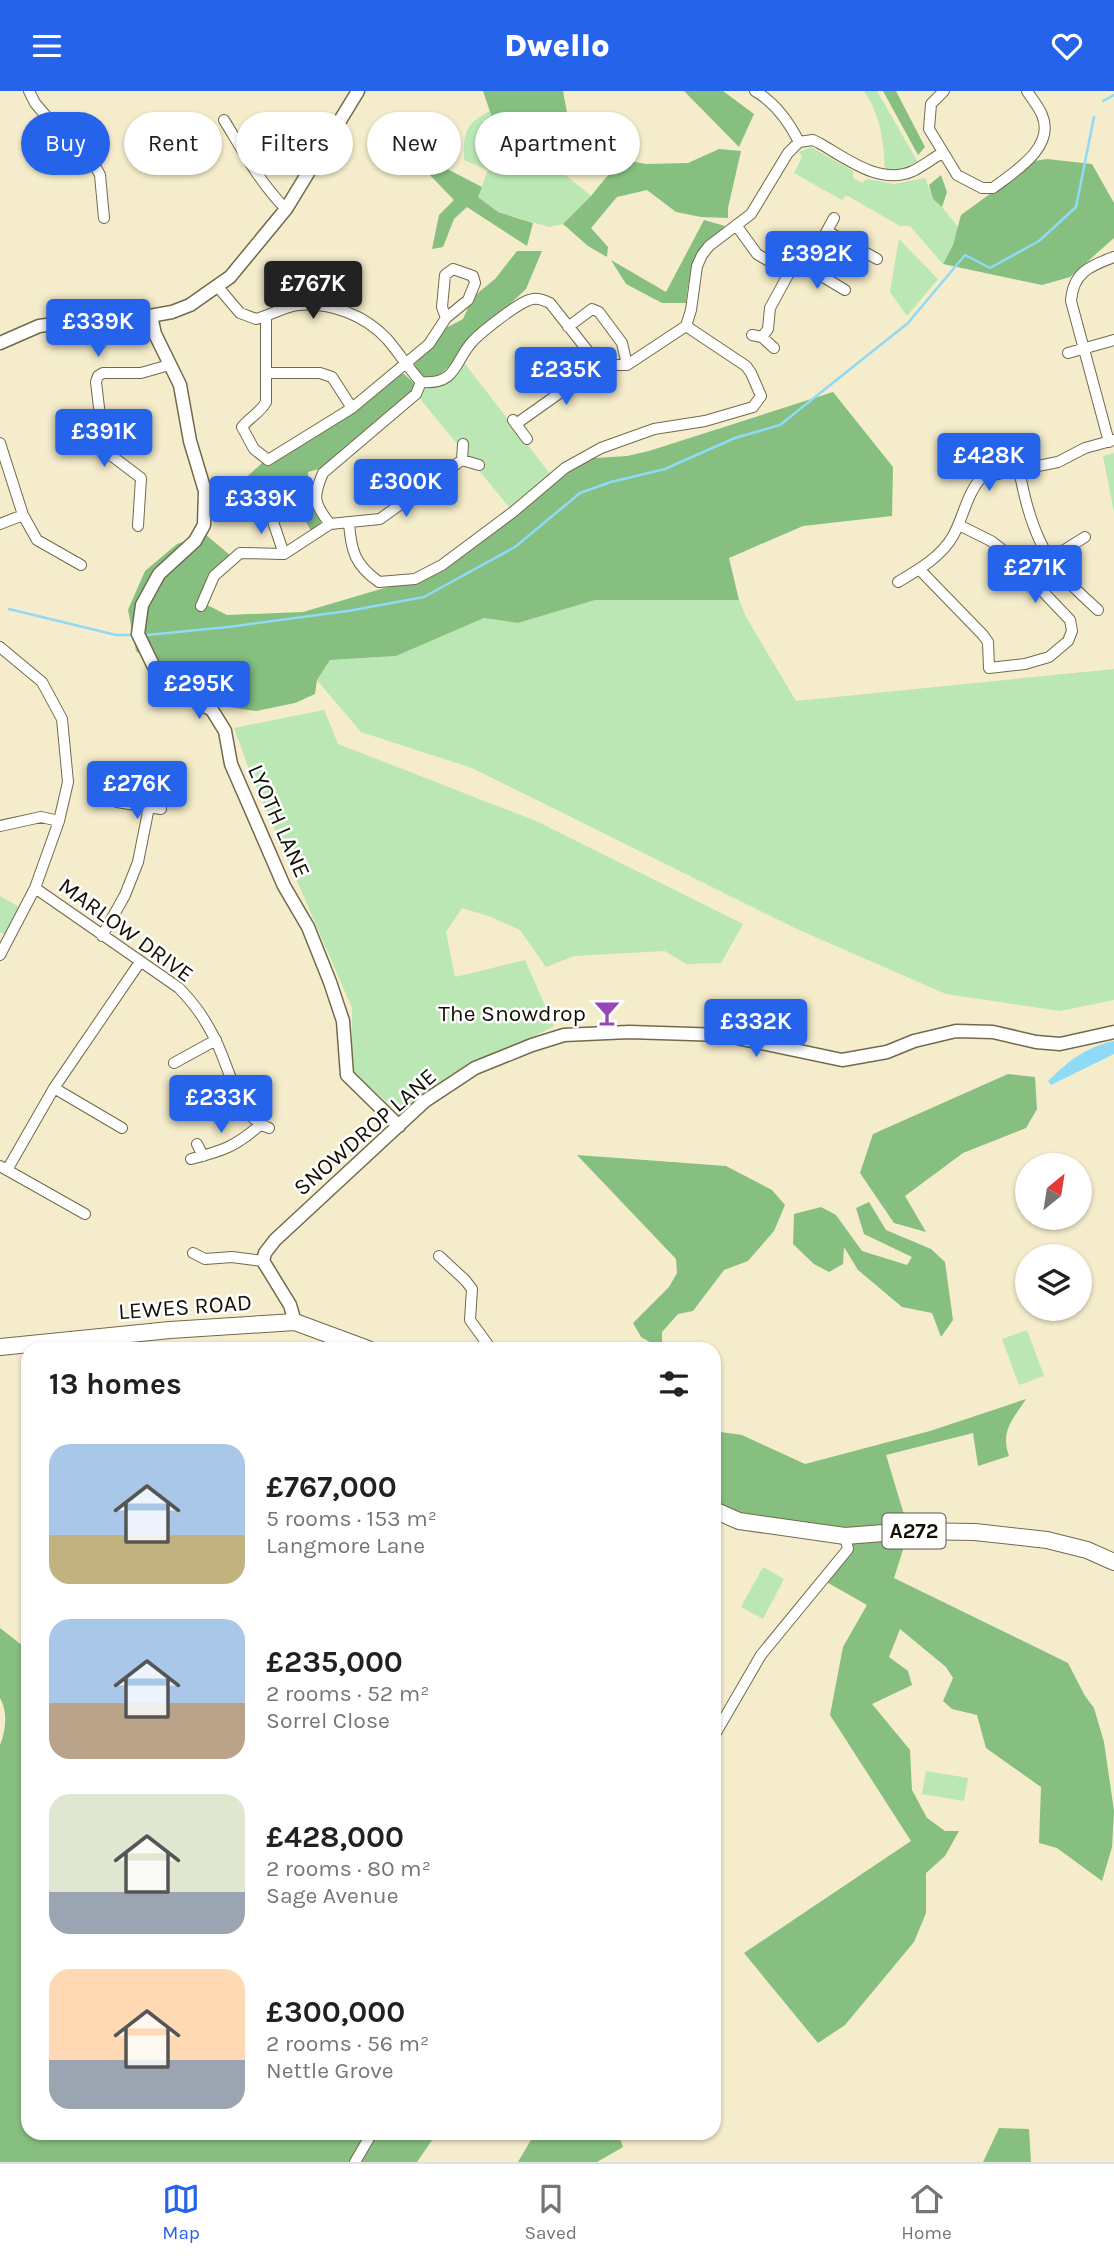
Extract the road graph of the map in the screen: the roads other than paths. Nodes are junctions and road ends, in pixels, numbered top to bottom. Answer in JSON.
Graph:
{"nodes":[{"id":1,"x":29,"y":91,"type":"edge"},
{"id":2,"x":358,"y":91,"type":"edge"},
{"id":3,"x":755,"y":91,"type":"edge"},
{"id":4,"x":943,"y":91,"type":"edge"},
{"id":5,"x":1027,"y":91,"type":"edge"},
{"id":6,"x":767,"y":94,"type":"edge"},
{"id":7,"x":224,"y":121,"type":"dead end"},
{"id":8,"x":799,"y":142,"type":"junction"},
{"id":9,"x":942,"y":153,"type":"junction"},
{"id":10,"x":286,"y":209,"type":"junction"},
{"id":11,"x":104,"y":218,"type":"dead end"},
{"id":12,"x":834,"y":218,"type":"dead end"},
{"id":13,"x":736,"y":225,"type":"junction"},
{"id":14,"x":827,"y":231,"type":"junction"},
{"id":15,"x":1114,"y":257,"type":"edge"},
{"id":16,"x":877,"y":259,"type":"dead end"},
{"id":17,"x":805,"y":266,"type":"junction"},
{"id":18,"x":789,"y":273,"type":"junction"},
{"id":19,"x":216,"y":286,"type":"junction"},
{"id":20,"x":845,"y":290,"type":"dead end"},
{"id":21,"x":151,"y":316,"type":"junction"},
{"id":22,"x":266,"y":316,"type":"junction"},
{"id":23,"x":446,"y":319,"type":"junction"},
{"id":24,"x":686,"y":326,"type":"junction"},
{"id":25,"x":568,"y":327,"type":"junction"},
{"id":26,"x":1114,"y":340,"type":"edge"},
{"id":27,"x":0,"y":343,"type":"edge"},
{"id":28,"x":774,"y":348,"type":"dead end"},
{"id":29,"x":1083,"y":348,"type":"junction"},
{"id":30,"x":1068,"y":353,"type":"dead end"},
{"id":31,"x":406,"y":364,"type":"junction"},
{"id":32,"x":169,"y":365,"type":"junction"},
{"id":33,"x":599,"y":365,"type":"junction"},
{"id":34,"x":627,"y":365,"type":"junction"},
{"id":35,"x":267,"y":373,"type":"junction"},
{"id":36,"x":421,"y":382,"type":"junction"},
{"id":37,"x":352,"y":408,"type":"junction"},
{"id":38,"x":527,"y":439,"type":"dead end"},
{"id":39,"x":1112,"y":441,"type":"edge"},
{"id":40,"x":0,"y":443,"type":"edge"},
{"id":41,"x":463,"y":444,"type":"dead end"},
{"id":42,"x":462,"y":460,"type":"junction"},
{"id":43,"x":479,"y":465,"type":"dead end"},
{"id":44,"x":1019,"y":469,"type":"junction"},
{"id":45,"x":268,"y":507,"type":"dead end"},
{"id":46,"x":23,"y":515,"type":"junction"},
{"id":47,"x":349,"y":523,"type":"junction"},
{"id":48,"x":0,"y":524,"type":"edge"},
{"id":49,"x":330,"y":524,"type":"junction"},
{"id":50,"x":959,"y":524,"type":"junction"},
{"id":51,"x":138,"y":526,"type":"dead end"},
{"id":52,"x":1085,"y":537,"type":"dead end"},
{"id":53,"x":284,"y":554,"type":"junction"},
{"id":54,"x":1050,"y":559,"type":"junction"},
{"id":55,"x":81,"y":565,"type":"dead end"},
{"id":56,"x":919,"y":569,"type":"junction"},
{"id":57,"x":898,"y":582,"type":"dead end"},
{"id":58,"x":201,"y":606,"type":"dead end"},
{"id":59,"x":1098,"y":610,"type":"dead end"},
{"id":60,"x":0,"y":647,"type":"edge"},
{"id":61,"x":117,"y":801,"type":"dead end"},
{"id":62,"x":149,"y":807,"type":"junction"},
{"id":63,"x":161,"y":809,"type":"dead end"},
{"id":64,"x":59,"y":821,"type":"junction"},
{"id":65,"x":0,"y":826,"type":"edge"},
{"id":66,"x":35,"y":888,"type":"junction"},
{"id":67,"x":102,"y":936,"type":"junction"},
{"id":68,"x":0,"y":955,"type":"edge"},
{"id":69,"x":140,"y":962,"type":"junction"},
{"id":70,"x":1114,"y":1032,"type":"edge"},
{"id":71,"x":216,"y":1040,"type":"junction"},
{"id":72,"x":178,"y":1057,"type":"dead end"},
{"id":73,"x":54,"y":1088,"type":"junction"},
{"id":74,"x":399,"y":1126,"type":"junction"},
{"id":75,"x":122,"y":1128,"type":"dead end"},
{"id":76,"x":197,"y":1144,"type":"dead end"},
{"id":77,"x":203,"y":1156,"type":"junction"},
{"id":78,"x":191,"y":1159,"type":"dead end"},
{"id":79,"x":4,"y":1168,"type":"edge"},
{"id":80,"x":85,"y":1214,"type":"dead end"},
{"id":81,"x":192,"y":1253,"type":"dead end"},
{"id":82,"x":439,"y":1256,"type":"dead end"},
{"id":83,"x":263,"y":1261,"type":"junction"},
{"id":84,"x":295,"y":1322,"type":"junction"},
{"id":85,"x":40,"y":1342,"type":"edge"},
{"id":86,"x":349,"y":1342,"type":"edge"},
{"id":87,"x":486,"y":1342,"type":"edge"},
{"id":88,"x":21,"y":1344,"type":"edge"},
{"id":89,"x":0,"y":1346,"type":"edge"},
{"id":90,"x":721,"y":1513,"type":"edge"},
{"id":91,"x":845,"y":1536,"type":"junction"},
{"id":92,"x":1114,"y":1562,"type":"edge"},
{"id":93,"x":721,"y":1724,"type":"edge"},
{"id":94,"x":368,"y":2140,"type":"edge"},
{"id":95,"x":355,"y":2162,"type":"edge"}],
"edges":[{"from":1,"to":11,"type":"street"},
{"from":2,"to":10,"type":"street"},
{"from":3,"to":6,"type":"street"},
{"from":4,"to":9,"type":"street"},
{"from":5,"to":9,"type":"street"},
{"from":6,"to":8,"type":"street"},
{"from":7,"to":10,"type":"street"},
{"from":8,"to":9,"type":"street"},
{"from":8,"to":13,"type":"street"},
{"from":10,"to":19,"type":"street"},
{"from":12,"to":14,"type":"street"},
{"from":13,"to":18,"type":"street"},
{"from":13,"to":24,"type":"street"},
{"from":14,"to":16,"type":"street"},
{"from":14,"to":17,"type":"street"},
{"from":15,"to":29,"type":"street"},
{"from":17,"to":18,"type":"street"},
{"from":17,"to":20,"type":"street"},
{"from":18,"to":28,"type":"street"},
{"from":19,"to":21,"type":"street"},
{"from":19,"to":22,"type":"street"},
{"from":21,"to":27,"type":"street"},
{"from":21,"to":32,"type":"street","name":"LYOTH LANE"},
{"from":22,"to":31,"type":"street"},
{"from":22,"to":35,"type":"street"},
{"from":23,"to":23,"type":"street"},
{"from":23,"to":31,"type":"street"},
{"from":24,"to":34,"type":"street"},
{"from":24,"to":47,"type":"street"},
{"from":25,"to":33,"type":"street"},
{"from":25,"to":34,"type":"street"},
{"from":25,"to":36,"type":"street"},
{"from":26,"to":29,"type":"street"},
{"from":29,"to":30,"type":"street"},
{"from":29,"to":39,"type":"street"},
{"from":31,"to":36,"type":"street"},
{"from":31,"to":37,"type":"street"},
{"from":32,"to":51,"type":"street"},
{"from":32,"to":74,"type":"street","name":"LYOTH LANE"},
{"from":33,"to":34,"type":"street"},
{"from":33,"to":38,"type":"street"},
{"from":35,"to":37,"type":"street"},
{"from":35,"to":37,"type":"street"},
{"from":36,"to":49,"type":"street"},
{"from":39,"to":44,"type":"street"},
{"from":40,"to":46,"type":"street"},
{"from":41,"to":42,"type":"street"},
{"from":42,"to":43,"type":"street"},
{"from":42,"to":47,"type":"street"},
{"from":44,"to":50,"type":"street"},
{"from":44,"to":54,"type":"street"},
{"from":45,"to":53,"type":"street"},
{"from":46,"to":48,"type":"street"},
{"from":46,"to":55,"type":"street"},
{"from":47,"to":49,"type":"street"},
{"from":49,"to":53,"type":"street"},
{"from":50,"to":56,"type":"street"},
{"from":50,"to":56,"type":"street"},
{"from":52,"to":54,"type":"street"},
{"from":53,"to":58,"type":"street"},
{"from":54,"to":59,"type":"street"},
{"from":56,"to":57,"type":"street"},
{"from":60,"to":64,"type":"street"},
{"from":61,"to":62,"type":"street"},
{"from":62,"to":63,"type":"street"},
{"from":62,"to":67,"type":"street"},
{"from":64,"to":65,"type":"street"},
{"from":64,"to":66,"type":"street"},
{"from":66,"to":67,"type":"street","name":"MARLOW DRIVE"},
{"from":66,"to":68,"type":"street"},
{"from":67,"to":69,"type":"street","name":"MARLOW DRIVE"},
{"from":69,"to":71,"type":"street","name":"MARLOW DRIVE"},
{"from":69,"to":73,"type":"street"},
{"from":70,"to":74,"type":"street","name":"SNOWDROP LANE"},
{"from":71,"to":72,"type":"street"},
{"from":71,"to":77,"type":"street","name":"MARLOW DRIVE"},
{"from":73,"to":75,"type":"street"},
{"from":73,"to":79,"type":"street"},
{"from":74,"to":83,"type":"street","name":"SNOWDROP LANE"},
{"from":76,"to":77,"type":"street"},
{"from":77,"to":78,"type":"street","name":"MARLOW DRIVE"},
{"from":79,"to":80,"type":"street"},
{"from":81,"to":83,"type":"street"},
{"from":82,"to":87,"type":"street"},
{"from":83,"to":84,"type":"street"},
{"from":84,"to":85,"type":"highway","name":"LEWES ROAD"},
{"from":84,"to":86,"type":"highway","name":"LEWES ROAD"},
{"from":88,"to":89,"type":"highway","name":"LEWES ROAD"},
{"from":90,"to":91,"type":"highway","number":"A272"},
{"from":91,"to":92,"type":"highway","number":"A272"},
{"from":91,"to":93,"type":"street"},
{"from":94,"to":95,"type":"street"}]}
